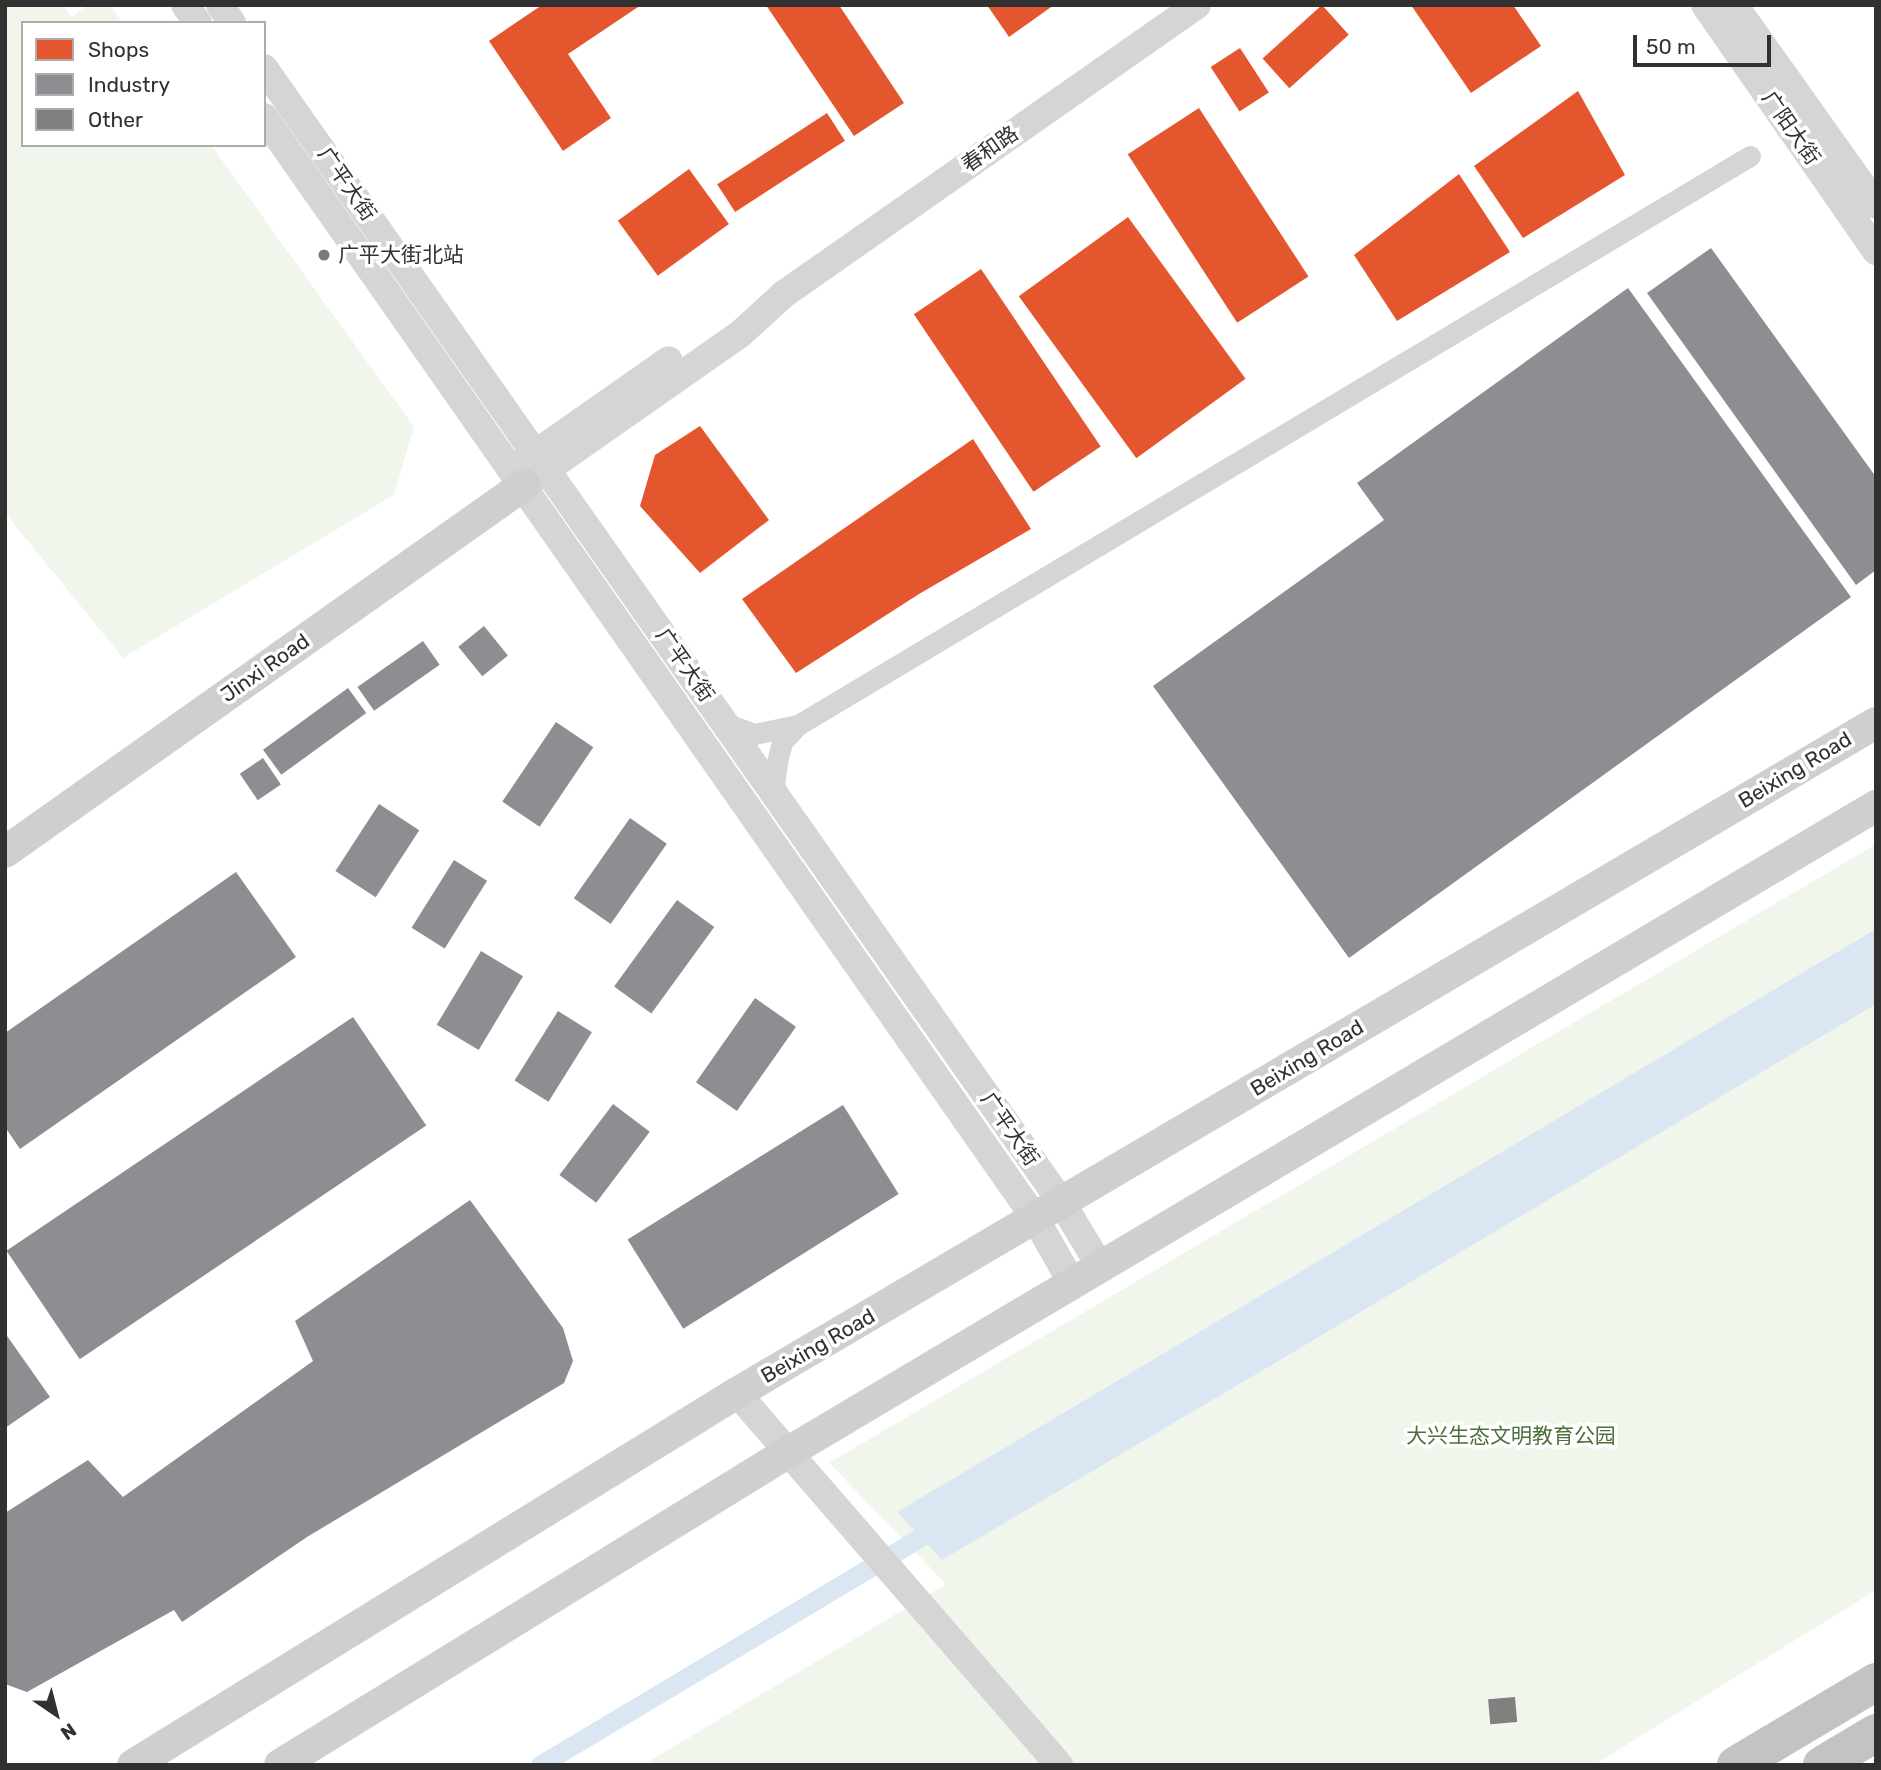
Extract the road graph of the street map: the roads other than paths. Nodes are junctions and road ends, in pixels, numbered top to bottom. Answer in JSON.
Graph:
{"nodes":[{"id":1,"x":185,"y":5,"type":"edge"},
{"id":2,"x":220,"y":5,"type":"edge"},
{"id":3,"x":1197,"y":5,"type":"edge"},
{"id":4,"x":1705,"y":5,"type":"edge"},
{"id":5,"x":1734,"y":5,"type":"edge"},
{"id":6,"x":197,"y":21,"type":"edge"},
{"id":7,"x":231,"y":21,"type":"edge"},
{"id":8,"x":266,"y":71,"type":"edge"},
{"id":9,"x":266,"y":120,"type":"edge"},
{"id":10,"x":1750,"y":156,"type":"dead end"},
{"id":11,"x":1876,"y":205,"type":"edge"},
{"id":12,"x":1876,"y":251,"type":"edge"},
{"id":13,"x":530,"y":469,"type":"junction"},
{"id":14,"x":1876,"y":723,"type":"edge"},
{"id":15,"x":727,"y":724,"type":"junction"},
{"id":16,"x":798,"y":724,"type":"junction"},
{"id":17,"x":780,"y":799,"type":"junction"},
{"id":18,"x":1876,"y":806,"type":"edge"},
{"id":19,"x":5,"y":825,"type":"edge"},
{"id":20,"x":5,"y":852,"type":"edge"},
{"id":21,"x":1062,"y":1202,"type":"junction"},
{"id":22,"x":1035,"y":1218,"type":"junction"},
{"id":23,"x":1100,"y":1266,"type":"junction"},
{"id":24,"x":1072,"y":1283,"type":"junction"},
{"id":25,"x":737,"y":1393,"type":"junction"},
{"id":26,"x":787,"y":1453,"type":"junction"},
{"id":27,"x":1876,"y":1682,"type":"edge"},
{"id":28,"x":1876,"y":1733,"type":"edge"},
{"id":29,"x":133,"y":1765,"type":"edge"},
{"id":30,"x":280,"y":1765,"type":"edge"},
{"id":31,"x":1059,"y":1765,"type":"edge"},
{"id":32,"x":1736,"y":1765,"type":"edge"},
{"id":33,"x":1822,"y":1765,"type":"edge"}],
"edges":[{"from":1,"to":6,"type":"street"},
{"from":2,"to":7,"type":"street"},
{"from":3,"to":13,"type":"street","name":"春和路"},
{"from":4,"to":12,"type":"street","name":"广阳大街"},
{"from":5,"to":11,"type":"street","name":"广阳大街"},
{"from":8,"to":13,"type":"street","name":"广平大街"},
{"from":9,"to":13,"type":"street","name":"广平大街"},
{"from":10,"to":16,"type":"street"},
{"from":13,"to":15,"type":"street","name":"广平大街"},
{"from":13,"to":19,"type":"main road","name":"Jinxi Road"},
{"from":13,"to":20,"type":"main road","name":"Jinxi Road"},
{"from":13,"to":22,"type":"street","name":"广平大街"},
{"from":14,"to":21,"type":"main road","name":"Beixing Road"},
{"from":15,"to":16,"type":"street"},
{"from":15,"to":17,"type":"street","name":"广平大街"},
{"from":16,"to":17,"type":"street"},
{"from":17,"to":21,"type":"street","name":"广平大街"},
{"from":18,"to":23,"type":"main road"},
{"from":21,"to":22,"type":"main road","name":"Beixing Road"},
{"from":21,"to":23,"type":"street","name":"广平大街"},
{"from":22,"to":24,"type":"street","name":"广平大街"},
{"from":22,"to":25,"type":"main road","name":"Beixing Road"},
{"from":23,"to":24,"type":"main road"},
{"from":24,"to":26,"type":"main road"},
{"from":25,"to":26,"type":"street"},
{"from":25,"to":29,"type":"main road","name":"Beixing Road"},
{"from":26,"to":30,"type":"main road"},
{"from":26,"to":31,"type":"street"},
{"from":27,"to":32,"type":"highway"},
{"from":28,"to":33,"type":"highway"}]}
